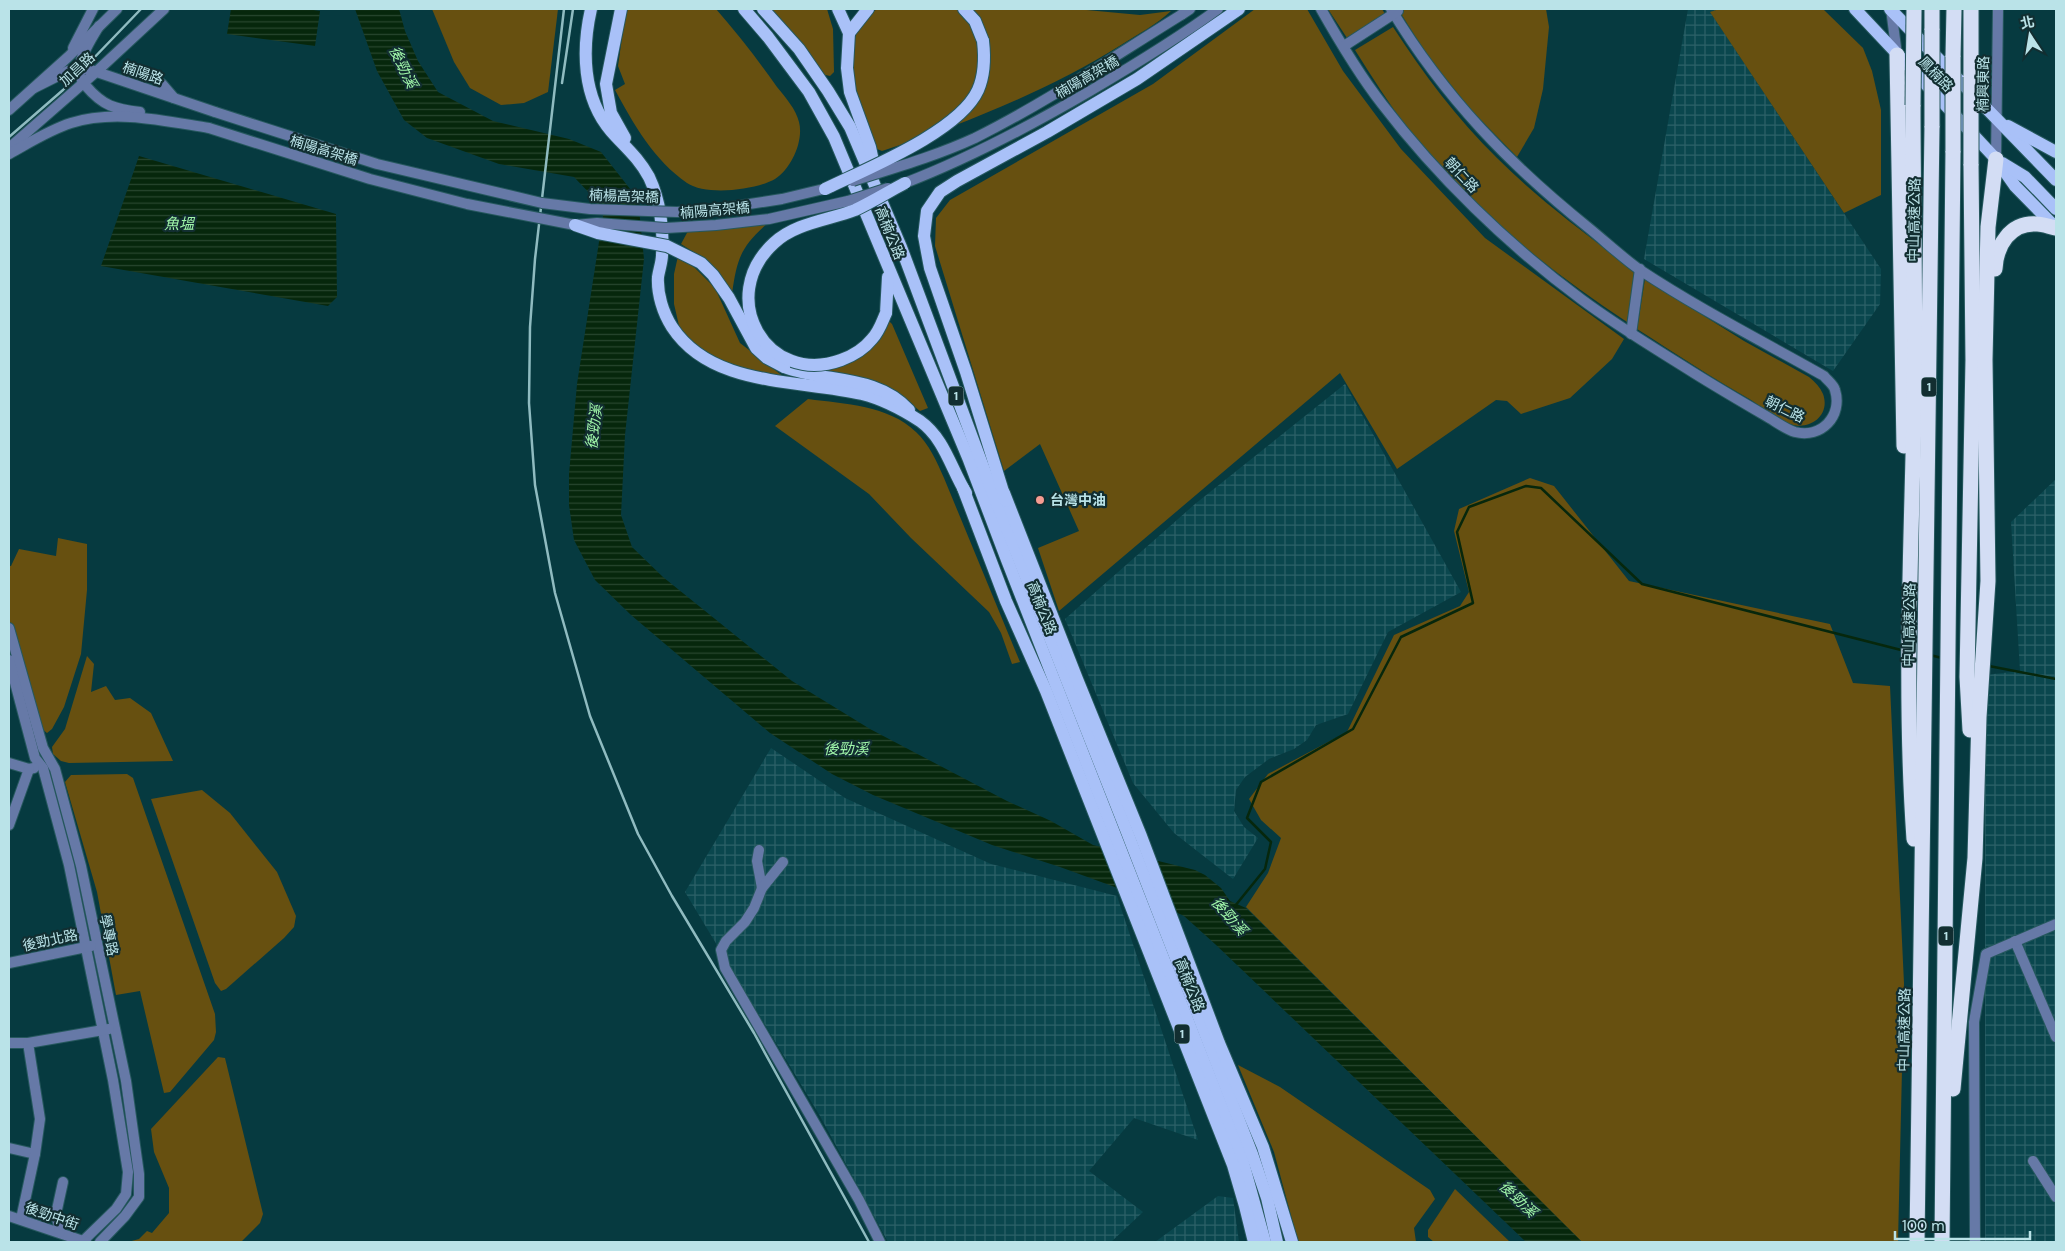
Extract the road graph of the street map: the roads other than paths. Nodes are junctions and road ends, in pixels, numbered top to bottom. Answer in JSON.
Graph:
{"nodes":[{"id":1,"x":93,"y":9,"type":"edge"},
{"id":2,"x":117,"y":9,"type":"edge"},
{"id":3,"x":164,"y":9,"type":"edge"},
{"id":4,"x":591,"y":9,"type":"edge"},
{"id":5,"x":621,"y":9,"type":"edge"},
{"id":6,"x":744,"y":9,"type":"edge"},
{"id":7,"x":763,"y":9,"type":"edge"},
{"id":8,"x":838,"y":9,"type":"edge"},
{"id":9,"x":868,"y":9,"type":"edge"},
{"id":10,"x":964,"y":9,"type":"edge"},
{"id":11,"x":1190,"y":9,"type":"edge"},
{"id":12,"x":1218,"y":9,"type":"edge"},
{"id":13,"x":1239,"y":9,"type":"edge"},
{"id":14,"x":1321,"y":9,"type":"edge"},
{"id":15,"x":1855,"y":9,"type":"edge"},
{"id":16,"x":1890,"y":9,"type":"edge"},
{"id":17,"x":1914,"y":9,"type":"edge"},
{"id":18,"x":1932,"y":9,"type":"edge"},
{"id":19,"x":1954,"y":9,"type":"edge"},
{"id":20,"x":1971,"y":9,"type":"edge"},
{"id":21,"x":1998,"y":9,"type":"edge"},
{"id":22,"x":1395,"y":11,"type":"edge"},
{"id":23,"x":99,"y":26,"type":"junction"},
{"id":24,"x":849,"y":33,"type":"junction"},
{"id":25,"x":1344,"y":46,"type":"junction"},
{"id":26,"x":1898,"y":55,"type":"junction"},
{"id":27,"x":68,"y":58,"type":"junction"},
{"id":28,"x":79,"y":69,"type":"junction"},
{"id":29,"x":96,"y":72,"type":"junction"},
{"id":30,"x":84,"y":83,"type":"junction"},
{"id":31,"x":162,"y":84,"type":"dead end"},
{"id":32,"x":34,"y":88,"type":"junction"},
{"id":33,"x":174,"y":99,"type":"junction"},
{"id":34,"x":9,"y":110,"type":"edge"},
{"id":35,"x":215,"y":112,"type":"joint"},
{"id":36,"x":1996,"y":120,"type":"junction"},
{"id":37,"x":209,"y":128,"type":"junction"},
{"id":38,"x":9,"y":148,"type":"edge"},
{"id":39,"x":632,"y":151,"type":"junction"},
{"id":40,"x":2056,"y":152,"type":"edge"},
{"id":41,"x":9,"y":154,"type":"edge"},
{"id":42,"x":1996,"y":159,"type":"junction"},
{"id":43,"x":2056,"y":180,"type":"edge"},
{"id":44,"x":905,"y":183,"type":"junction"},
{"id":45,"x":825,"y":189,"type":"junction"},
{"id":46,"x":882,"y":200,"type":"junction"},
{"id":47,"x":2056,"y":209,"type":"edge"},
{"id":48,"x":575,"y":225,"type":"junction"},
{"id":49,"x":2056,"y":228,"type":"edge"},
{"id":50,"x":887,"y":267,"type":"junction"},
{"id":51,"x":1640,"y":269,"type":"junction"},
{"id":52,"x":1631,"y":334,"type":"junction"},
{"id":53,"x":1985,"y":360,"type":"junction"},
{"id":54,"x":920,"y":422,"type":"junction"},
{"id":55,"x":978,"y":482,"type":"junction"},
{"id":56,"x":963,"y":488,"type":"junction"},
{"id":57,"x":999,"y":495,"type":"junction"},
{"id":58,"x":985,"y":524,"type":"junction"},
{"id":59,"x":1017,"y":556,"type":"junction"},
{"id":60,"x":992,"y":565,"type":"junction"},
{"id":61,"x":1910,"y":572,"type":"junction"},
{"id":62,"x":9,"y":628,"type":"edge"},
{"id":63,"x":12,"y":647,"type":"edge"},
{"id":64,"x":9,"y":660,"type":"edge"},
{"id":65,"x":1975,"y":663,"type":"junction"},
{"id":66,"x":9,"y":763,"type":"edge"},
{"id":67,"x":43,"y":768,"type":"junction"},
{"id":68,"x":29,"y":769,"type":"junction"},
{"id":69,"x":9,"y":825,"type":"edge"},
{"id":70,"x":759,"y":850,"type":"dead end"},
{"id":71,"x":783,"y":862,"type":"dead end"},
{"id":72,"x":762,"y":888,"type":"junction"},
{"id":73,"x":1166,"y":915,"type":"junction"},
{"id":74,"x":2056,"y":924,"type":"edge"},
{"id":75,"x":2016,"y":941,"type":"junction"},
{"id":76,"x":97,"y":945,"type":"junction"},
{"id":77,"x":1922,"y":945,"type":"junction"},
{"id":78,"x":85,"y":947,"type":"junction"},
{"id":79,"x":9,"y":962,"type":"edge"},
{"id":80,"x":114,"y":1028,"type":"junction"},
{"id":81,"x":102,"y":1030,"type":"junction"},
{"id":82,"x":2056,"y":1037,"type":"edge"},
{"id":83,"x":9,"y":1043,"type":"edge"},
{"id":84,"x":28,"y":1043,"type":"junction"},
{"id":85,"x":9,"y":1148,"type":"edge"},
{"id":86,"x":35,"y":1154,"type":"junction"},
{"id":87,"x":2033,"y":1161,"type":"dead end"},
{"id":88,"x":63,"y":1182,"type":"dead end"},
{"id":89,"x":2056,"y":1197,"type":"edge"},
{"id":90,"x":1942,"y":1208,"type":"junction"},
{"id":91,"x":9,"y":1216,"type":"edge"},
{"id":92,"x":22,"y":1220,"type":"junction"},
{"id":93,"x":60,"y":1232,"type":"junction"},
{"id":94,"x":84,"y":1242,"type":"edge"},
{"id":95,"x":100,"y":1242,"type":"edge"},
{"id":96,"x":880,"y":1242,"type":"edge"},
{"id":97,"x":1254,"y":1242,"type":"edge"},
{"id":98,"x":1265,"y":1242,"type":"edge"},
{"id":99,"x":1277,"y":1242,"type":"edge"},
{"id":100,"x":1292,"y":1242,"type":"edge"},
{"id":101,"x":1917,"y":1242,"type":"edge"},
{"id":102,"x":1942,"y":1242,"type":"edge"},
{"id":103,"x":1975,"y":1242,"type":"edge"}],
"edges":[{"from":1,"to":27,"type":"street"},
{"from":2,"to":23,"type":"street","name":"加昌路"},
{"from":3,"to":29,"type":"street","name":"加昌路"},
{"from":4,"to":39,"type":"main road"},
{"from":5,"to":39,"type":"main road"},
{"from":6,"to":50,"type":"main road","name":"高楠公路","number":"1"},
{"from":7,"to":46,"type":"main road","name":"高楠公路","number":"1"},
{"from":8,"to":24,"type":"main road"},
{"from":9,"to":24,"type":"main road"},
{"from":10,"to":45,"type":"main road","bridge":true},
{"from":11,"to":45,"type":"street","name":"楠楊高架橋","bridge":true},
{"from":12,"to":44,"type":"street","name":"楠陽高架橋"},
{"from":13,"to":57,"type":"main road"},
{"from":14,"to":25,"type":"street","name":"朝仁路"},
{"from":15,"to":26,"type":"main road","name":"鳳楠路"},
{"from":16,"to":26,"type":"street"},
{"from":16,"to":36,"type":"main road","name":"鳳楠路"},
{"from":17,"to":61,"type":"highway","bridge":true},
{"from":18,"to":77,"type":"highway","name":"中山高速公路","number":"1","bridge":true},
{"from":19,"to":90,"type":"highway","number":"1","bridge":true},
{"from":20,"to":65,"type":"highway","bridge":true},
{"from":21,"to":36,"type":"street","name":"楠興東路"},
{"from":22,"to":25,"type":"street"},
{"from":22,"to":51,"type":"street","name":"朝仁路"},
{"from":23,"to":27,"type":"street","name":"加昌路"},
{"from":23,"to":28,"type":"street"},
{"from":24,"to":46,"type":"main road"},
{"from":25,"to":52,"type":"street","name":"朝仁路"},
{"from":26,"to":42,"type":"main road","name":"鳳楠路"},
{"from":26,"to":61,"type":"highway"},
{"from":27,"to":32,"type":"street","name":"加昌路"},
{"from":28,"to":29,"type":"street","name":"楠陽路"},
{"from":28,"to":30,"type":"street"},
{"from":28,"to":32,"type":"street","name":"楠陽路"},
{"from":29,"to":30,"type":"street","name":"加昌路"},
{"from":29,"to":33,"type":"street","name":"楠陽路"},
{"from":30,"to":37,"type":"street"},
{"from":30,"to":38,"type":"street","name":"加昌路"},
{"from":31,"to":33,"type":"street"},
{"from":32,"to":34,"type":"street","name":"加昌路"},
{"from":33,"to":35,"type":"street","name":"楠陽路"},
{"from":35,"to":45,"type":"street","name":"楠楊高架橋","bridge":true},
{"from":36,"to":40,"type":"main road"},
{"from":36,"to":42,"type":"street","name":"楠興東路"},
{"from":36,"to":43,"type":"main road","name":"鳳楠路"},
{"from":37,"to":41,"type":"street"},
{"from":37,"to":48,"type":"street","name":"楠陽高架橋","bridge":true},
{"from":39,"to":54,"type":"main road"},
{"from":42,"to":47,"type":"main road"},
{"from":42,"to":49,"type":"main road"},
{"from":42,"to":53,"type":"highway"},
{"from":44,"to":48,"type":"street","name":"楠陽高架橋","bridge":true},
{"from":44,"to":50,"type":"main road","bridge":true},
{"from":46,"to":57,"type":"main road","name":"高楠公路","number":"1"},
{"from":48,"to":54,"type":"main road","bridge":true},
{"from":49,"to":53,"type":"highway"},
{"from":50,"to":55,"type":"main road","name":"高楠公路","number":"1"},
{"from":51,"to":52,"type":"street"},
{"from":51,"to":52,"type":"street","name":"朝仁路"},
{"from":53,"to":65,"type":"highway"},
{"from":54,"to":56,"type":"main road"},
{"from":55,"to":58,"type":"main road"},
{"from":55,"to":59,"type":"main road","name":"高楠公路","number":"1"},
{"from":56,"to":58,"type":"main road"},
{"from":56,"to":60,"type":"main road","name":"高楠公路","number":"1"},
{"from":57,"to":59,"type":"main road","name":"高楠公路","number":"1"},
{"from":57,"to":59,"type":"main road"},
{"from":58,"to":59,"type":"main road"},
{"from":58,"to":60,"type":"main road"},
{"from":59,"to":73,"type":"main road","name":"高楠公路","number":"1"},
{"from":59,"to":73,"type":"main road","name":"高楠公路","number":"1"},
{"from":59,"to":98,"type":"main road","name":"高楠公路","number":"1"},
{"from":60,"to":97,"type":"main road","name":"高楠公路","number":"1"},
{"from":61,"to":77,"type":"highway"},
{"from":62,"to":63,"type":"street","name":"學專路"},
{"from":63,"to":76,"type":"street","name":"學專路"},
{"from":64,"to":67,"type":"street","name":"學專路"},
{"from":65,"to":90,"type":"highway"},
{"from":66,"to":68,"type":"street"},
{"from":67,"to":68,"type":"street"},
{"from":67,"to":78,"type":"street","name":"學專路"},
{"from":68,"to":69,"type":"street"},
{"from":70,"to":72,"type":"street"},
{"from":71,"to":72,"type":"street"},
{"from":72,"to":96,"type":"street"},
{"from":73,"to":99,"type":"main road","name":"高楠公路","number":"1"},
{"from":73,"to":100,"type":"main road","name":"高楠公路","number":"1"},
{"from":74,"to":75,"type":"street"},
{"from":75,"to":82,"type":"street"},
{"from":75,"to":103,"type":"street"},
{"from":76,"to":78,"type":"street","name":"後勁北路"},
{"from":76,"to":80,"type":"street","name":"學專路"},
{"from":77,"to":101,"type":"highway","name":"中山高速公路","number":"1"},
{"from":78,"to":79,"type":"street","name":"後勁北路"},
{"from":78,"to":81,"type":"street","name":"學專路"},
{"from":80,"to":81,"type":"street"},
{"from":80,"to":95,"type":"street","name":"學專路"},
{"from":81,"to":84,"type":"street"},
{"from":81,"to":94,"type":"street","name":"學專路"},
{"from":83,"to":84,"type":"street"},
{"from":84,"to":86,"type":"street"},
{"from":85,"to":86,"type":"street"},
{"from":86,"to":92,"type":"street"},
{"from":87,"to":89,"type":"street"},
{"from":88,"to":93,"type":"street"},
{"from":90,"to":102,"type":"highway","number":"1"},
{"from":91,"to":92,"type":"street","name":"後勁中街"},
{"from":92,"to":93,"type":"street","name":"後勁中街"},
{"from":93,"to":94,"type":"street","name":"後勁中街"}]}
